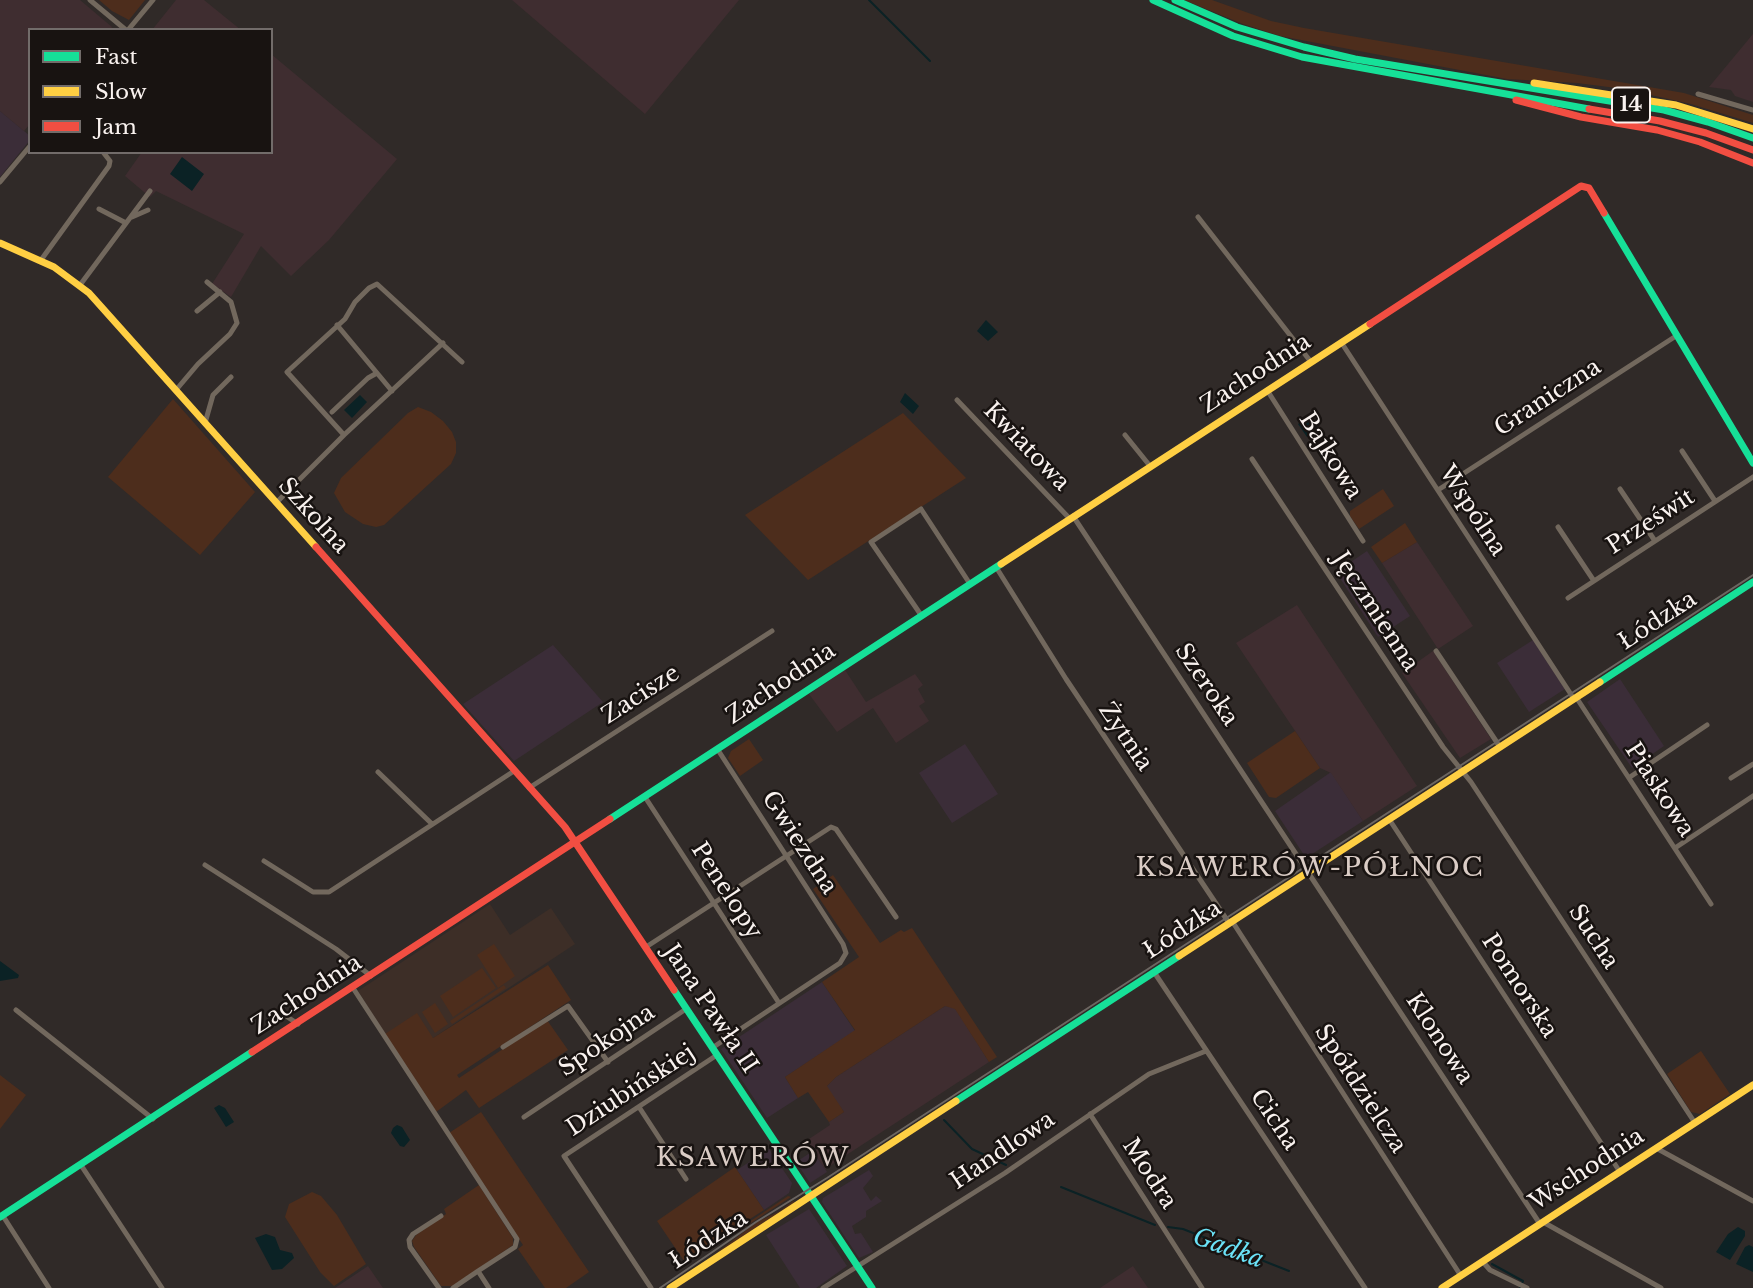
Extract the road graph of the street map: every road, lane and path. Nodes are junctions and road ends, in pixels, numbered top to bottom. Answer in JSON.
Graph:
{"nodes":[{"id":1,"x":90,"y":0,"type":"edge"},
{"id":2,"x":153,"y":0,"type":"edge"},
{"id":3,"x":1153,"y":0,"type":"edge"},
{"id":4,"x":1175,"y":0,"type":"edge"},
{"id":5,"x":125,"y":28,"type":"edge"},
{"id":6,"x":129,"y":28,"type":"edge"},
{"id":7,"x":1506,"y":84,"type":"junction"},
{"id":8,"x":1494,"y":92,"type":"junction"},
{"id":9,"x":1698,"y":94,"type":"dead end"},
{"id":10,"x":1753,"y":110,"type":"edge"},
{"id":11,"x":1753,"y":129,"type":"edge"},
{"id":12,"x":1753,"y":138,"type":"edge"},
{"id":13,"x":28,"y":148,"type":"edge"},
{"id":14,"x":1753,"y":150,"type":"edge"},
{"id":15,"x":105,"y":154,"type":"edge"},
{"id":16,"x":1753,"y":163,"type":"edge"},
{"id":17,"x":0,"y":182,"type":"edge"},
{"id":18,"x":150,"y":191,"type":"dead end"},
{"id":19,"x":99,"y":209,"type":"dead end"},
{"id":20,"x":148,"y":210,"type":"dead end"},
{"id":21,"x":1198,"y":217,"type":"dead end"},
{"id":22,"x":128,"y":221,"type":"junction"},
{"id":23,"x":0,"y":243,"type":"edge"},
{"id":24,"x":41,"y":260,"type":"junction"},
{"id":25,"x":207,"y":282,"type":"dead end"},
{"id":26,"x":80,"y":285,"type":"junction"},
{"id":27,"x":220,"y":292,"type":"junction"},
{"id":28,"x":197,"y":311,"type":"dead end"},
{"id":29,"x":337,"y":325,"type":"junction"},
{"id":30,"x":1676,"y":335,"type":"junction"},
{"id":31,"x":1341,"y":342,"type":"junction"},
{"id":32,"x":443,"y":343,"type":"junction"},
{"id":33,"x":462,"y":362,"type":"dead end"},
{"id":34,"x":1311,"y":362,"type":"junction"},
{"id":35,"x":377,"y":373,"type":"junction"},
{"id":36,"x":232,"y":377,"type":"dead end"},
{"id":37,"x":176,"y":390,"type":"junction"},
{"id":38,"x":1267,"y":390,"type":"junction"},
{"id":39,"x":392,"y":391,"type":"junction"},
{"id":40,"x":957,"y":400,"type":"dead end"},
{"id":41,"x":332,"y":412,"type":"dead end"},
{"id":42,"x":205,"y":423,"type":"junction"},
{"id":43,"x":344,"y":435,"type":"junction"},
{"id":44,"x":1125,"y":435,"type":"dead end"},
{"id":45,"x":1682,"y":451,"type":"dead end"},
{"id":46,"x":1252,"y":459,"type":"dead end"},
{"id":47,"x":1753,"y":463,"type":"edge"},
{"id":48,"x":1150,"y":466,"type":"junction"},
{"id":49,"x":1753,"y":477,"type":"edge"},
{"id":50,"x":1620,"y":489,"type":"dead end"},
{"id":51,"x":1438,"y":490,"type":"junction"},
{"id":52,"x":1715,"y":501,"type":"junction"},
{"id":53,"x":276,"y":503,"type":"junction"},
{"id":54,"x":1071,"y":517,"type":"junction"},
{"id":55,"x":1558,"y":527,"type":"dead end"},
{"id":56,"x":1363,"y":541,"type":"dead end"},
{"id":57,"x":1654,"y":541,"type":"junction"},
{"id":58,"x":996,"y":567,"type":"junction"},
{"id":59,"x":1594,"y":581,"type":"junction"},
{"id":60,"x":1753,"y":582,"type":"edge"},
{"id":61,"x":970,"y":584,"type":"junction"},
{"id":62,"x":1568,"y":598,"type":"dead end"},
{"id":63,"x":921,"y":615,"type":"junction"},
{"id":64,"x":772,"y":631,"type":"dead end"},
{"id":65,"x":1436,"y":650,"type":"dead end"},
{"id":66,"x":1575,"y":698,"type":"junction"},
{"id":67,"x":1707,"y":725,"type":"dead end"},
{"id":68,"x":1500,"y":747,"type":"junction"},
{"id":69,"x":718,"y":750,"type":"junction"},
{"id":70,"x":1753,"y":764,"type":"edge"},
{"id":71,"x":514,"y":771,"type":"junction"},
{"id":72,"x":1462,"y":771,"type":"junction"},
{"id":73,"x":378,"y":772,"type":"dead end"},
{"id":74,"x":1630,"y":777,"type":"junction"},
{"id":75,"x":1731,"y":778,"type":"dead end"},
{"id":76,"x":529,"y":788,"type":"junction"},
{"id":77,"x":1753,"y":796,"type":"edge"},
{"id":78,"x":645,"y":797,"type":"junction"},
{"id":79,"x":1389,"y":818,"type":"junction"},
{"id":80,"x":432,"y":824,"type":"junction"},
{"id":81,"x":576,"y":842,"type":"junction"},
{"id":82,"x":1675,"y":848,"type":"junction"},
{"id":83,"x":786,"y":856,"type":"junction"},
{"id":84,"x":264,"y":861,"type":"dead end"},
{"id":85,"x":205,"y":865,"type":"dead end"},
{"id":86,"x":1309,"y":872,"type":"junction"},
{"id":87,"x":713,"y":902,"type":"junction"},
{"id":88,"x":1712,"y":904,"type":"dead end"},
{"id":89,"x":896,"y":917,"type":"dead end"},
{"id":90,"x":1230,"y":922,"type":"junction"},
{"id":91,"x":646,"y":947,"type":"junction"},
{"id":92,"x":1154,"y":972,"type":"junction"},
{"id":93,"x":371,"y":976,"type":"junction"},
{"id":94,"x":353,"y":988,"type":"junction"},
{"id":95,"x":779,"y":1003,"type":"junction"},
{"id":96,"x":686,"y":1009,"type":"junction"},
{"id":97,"x":16,"y":1010,"type":"dead end"},
{"id":98,"x":283,"y":1014,"type":"dead end"},
{"id":99,"x":298,"y":1024,"type":"junction"},
{"id":100,"x":503,"y":1047,"type":"dead end"},
{"id":101,"x":712,"y":1048,"type":"junction"},
{"id":102,"x":1206,"y":1051,"type":"junction"},
{"id":103,"x":718,"y":1055,"type":"junction"},
{"id":104,"x":608,"y":1062,"type":"junction"},
{"id":105,"x":1753,"y":1085,"type":"edge"},
{"id":106,"x":639,"y":1107,"type":"junction"},
{"id":107,"x":1090,"y":1114,"type":"junction"},
{"id":108,"x":524,"y":1117,"type":"dead end"},
{"id":109,"x":153,"y":1119,"type":"junction"},
{"id":110,"x":1695,"y":1123,"type":"junction"},
{"id":111,"x":1656,"y":1148,"type":"junction"},
{"id":112,"x":81,"y":1165,"type":"junction"},
{"id":113,"x":1620,"y":1172,"type":"junction"},
{"id":114,"x":686,"y":1179,"type":"dead end"},
{"id":115,"x":811,"y":1196,"type":"junction"},
{"id":116,"x":1753,"y":1201,"type":"edge"},
{"id":117,"x":1,"y":1216,"type":"edge"},
{"id":118,"x":441,"y":1216,"type":"dead end"},
{"id":119,"x":1541,"y":1223,"type":"junction"},
{"id":120,"x":1483,"y":1262,"type":"junction"},
{"id":121,"x":858,"y":1266,"type":"junction"},
{"id":122,"x":478,"y":1271,"type":"junction"},
{"id":123,"x":1461,"y":1276,"type":"junction"},
{"id":124,"x":1526,"y":1287,"type":"edge"},
{"id":125,"x":49,"y":1288,"type":"edge"},
{"id":126,"x":162,"y":1288,"type":"edge"},
{"id":127,"x":439,"y":1288,"type":"edge"},
{"id":128,"x":453,"y":1288,"type":"edge"},
{"id":129,"x":489,"y":1288,"type":"edge"},
{"id":130,"x":651,"y":1288,"type":"edge"},
{"id":131,"x":670,"y":1288,"type":"edge"},
{"id":132,"x":823,"y":1288,"type":"edge"},
{"id":133,"x":872,"y":1288,"type":"edge"},
{"id":134,"x":1202,"y":1288,"type":"edge"},
{"id":135,"x":1365,"y":1288,"type":"edge"},
{"id":136,"x":1442,"y":1288,"type":"edge"},
{"id":137,"x":1661,"y":1288,"type":"edge"}],
"edges":[{"from":1,"to":5,"type":"street"},
{"from":2,"to":6,"type":"street"},
{"from":3,"to":8,"type":"street","number":"14"},
{"from":4,"to":7,"type":"street","number":"14"},
{"from":7,"to":11,"type":"street"},
{"from":7,"to":12,"type":"street","number":"14"},
{"from":8,"to":14,"type":"street","number":"14"},
{"from":8,"to":16,"type":"street"},
{"from":9,"to":10,"type":"street"},
{"from":13,"to":17,"type":"street"},
{"from":15,"to":24,"type":"street"},
{"from":18,"to":22,"type":"street"},
{"from":19,"to":22,"type":"street"},
{"from":20,"to":22,"type":"street"},
{"from":21,"to":34,"type":"street"},
{"from":22,"to":26,"type":"street"},
{"from":23,"to":24,"type":"street","name":"Szkolna"},
{"from":24,"to":26,"type":"street","name":"Szkolna"},
{"from":25,"to":27,"type":"street"},
{"from":26,"to":37,"type":"street","name":"Szkolna"},
{"from":27,"to":28,"type":"street"},
{"from":27,"to":37,"type":"street"},
{"from":29,"to":32,"type":"street"},
{"from":29,"to":35,"type":"street"},
{"from":29,"to":43,"type":"street"},
{"from":30,"to":31,"type":"street","name":"Zachodnia"},
{"from":30,"to":47,"type":"street"},
{"from":30,"to":51,"type":"street","name":"Graniczna"},
{"from":31,"to":34,"type":"street","name":"Zachodnia"},
{"from":31,"to":51,"type":"street","name":"Wspólna"},
{"from":32,"to":33,"type":"street"},
{"from":32,"to":39,"type":"street"},
{"from":34,"to":38,"type":"street","name":"Zachodnia"},
{"from":35,"to":39,"type":"street"},
{"from":35,"to":41,"type":"street"},
{"from":36,"to":42,"type":"street"},
{"from":37,"to":42,"type":"street","name":"Szkolna"},
{"from":38,"to":48,"type":"street","name":"Zachodnia"},
{"from":38,"to":56,"type":"street","name":"Bajkowa"},
{"from":39,"to":43,"type":"street"},
{"from":40,"to":54,"type":"street","name":"Kwiatowa"},
{"from":42,"to":53,"type":"street","name":"Szkolna"},
{"from":43,"to":53,"type":"street"},
{"from":44,"to":48,"type":"street"},
{"from":45,"to":52,"type":"street"},
{"from":46,"to":72,"type":"street","name":"Jęczmienna"},
{"from":48,"to":54,"type":"street","name":"Zachodnia"},
{"from":49,"to":52,"type":"street","name":"Prześwit"},
{"from":50,"to":57,"type":"street"},
{"from":51,"to":66,"type":"street","name":"Wspólna"},
{"from":52,"to":57,"type":"street","name":"Prześwit"},
{"from":53,"to":71,"type":"street","name":"Szkolna"},
{"from":54,"to":58,"type":"street","name":"Zachodnia"},
{"from":54,"to":86,"type":"street","name":"Szeroka"},
{"from":55,"to":59,"type":"street"},
{"from":57,"to":59,"type":"street","name":"Prześwit"},
{"from":58,"to":61,"type":"street","name":"Zachodnia"},
{"from":58,"to":90,"type":"street","name":"Żytnia"},
{"from":59,"to":62,"type":"street","name":"Prześwit"},
{"from":60,"to":66,"type":"street","name":"Łódzka"},
{"from":61,"to":63,"type":"street","name":"Zachodnia"},
{"from":61,"to":63,"type":"street"},
{"from":63,"to":69,"type":"street","name":"Zachodnia"},
{"from":64,"to":76,"type":"street","name":"Zacisze"},
{"from":65,"to":68,"type":"street"},
{"from":66,"to":68,"type":"street","name":"Łódzka"},
{"from":66,"to":74,"type":"street","name":"Piaskowa"},
{"from":67,"to":74,"type":"street"},
{"from":68,"to":72,"type":"street","name":"Łódzka"},
{"from":69,"to":78,"type":"street","name":"Zachodnia"},
{"from":69,"to":83,"type":"street","name":"Gwiezdna"},
{"from":70,"to":75,"type":"street"},
{"from":71,"to":76,"type":"street","name":"Szkolna"},
{"from":71,"to":80,"type":"street"},
{"from":72,"to":79,"type":"street","name":"Łódzka"},
{"from":72,"to":110,"type":"street","name":"Sucha"},
{"from":73,"to":80,"type":"street"},
{"from":74,"to":82,"type":"street","name":"Piaskowa"},
{"from":76,"to":81,"type":"street","name":"Szkolna"},
{"from":77,"to":82,"type":"street"},
{"from":78,"to":81,"type":"street","name":"Zachodnia"},
{"from":78,"to":87,"type":"street","name":"Penelopy"},
{"from":79,"to":86,"type":"street","name":"Łódzka"},
{"from":79,"to":113,"type":"street","name":"Pomorska"},
{"from":80,"to":84,"type":"street"},
{"from":81,"to":91,"type":"street","name":"Jana Pawła II"},
{"from":81,"to":93,"type":"street","name":"Zachodnia"},
{"from":82,"to":88,"type":"street","name":"Piaskowa"},
{"from":83,"to":87,"type":"street"},
{"from":83,"to":89,"type":"street"},
{"from":83,"to":95,"type":"street","name":"Gwiezdna"},
{"from":85,"to":93,"type":"street"},
{"from":86,"to":90,"type":"street","name":"Łódzka"},
{"from":86,"to":119,"type":"street","name":"Klonowa"},
{"from":87,"to":91,"type":"street"},
{"from":87,"to":95,"type":"street","name":"Penelopy"},
{"from":90,"to":92,"type":"street","name":"Łódzka"},
{"from":90,"to":123,"type":"street","name":"Spółdzielcza"},
{"from":91,"to":96,"type":"street","name":"Jana Pawła II"},
{"from":92,"to":102,"type":"street","name":"Cicha"},
{"from":92,"to":115,"type":"street","name":"Łódzka"},
{"from":93,"to":94,"type":"street","name":"Zachodnia"},
{"from":94,"to":99,"type":"street","name":"Zachodnia"},
{"from":94,"to":122,"type":"street"},
{"from":95,"to":101,"type":"street"},
{"from":96,"to":101,"type":"street","name":"Jana Pawła II"},
{"from":96,"to":104,"type":"street","name":"Spokojna"},
{"from":97,"to":109,"type":"street"},
{"from":98,"to":99,"type":"street"},
{"from":99,"to":109,"type":"street","name":"Zachodnia"},
{"from":100,"to":104,"type":"street"},
{"from":101,"to":103,"type":"street","name":"Jana Pawła II"},
{"from":102,"to":107,"type":"street","name":"Handlowa"},
{"from":102,"to":135,"type":"street","name":"Cicha"},
{"from":103,"to":106,"type":"street","name":"Dziubińskiej"},
{"from":103,"to":115,"type":"street","name":"Jana Pawła II"},
{"from":104,"to":108,"type":"street","name":"Spokojna"},
{"from":105,"to":110,"type":"street","name":"Wschodnia"},
{"from":106,"to":114,"type":"street"},
{"from":106,"to":130,"type":"street","name":"Dziubińskiej"},
{"from":107,"to":121,"type":"street","name":"Handlowa"},
{"from":107,"to":134,"type":"street","name":"Modra"},
{"from":109,"to":112,"type":"street","name":"Zachodnia"},
{"from":110,"to":111,"type":"street","name":"Wschodnia"},
{"from":111,"to":113,"type":"street","name":"Wschodnia"},
{"from":111,"to":116,"type":"street"},
{"from":112,"to":117,"type":"street","name":"Zachodnia"},
{"from":112,"to":126,"type":"street"},
{"from":113,"to":119,"type":"street","name":"Wschodnia"},
{"from":115,"to":121,"type":"street","name":"Jana Pawła II"},
{"from":115,"to":131,"type":"street","name":"Łódzka"},
{"from":117,"to":125,"type":"street"},
{"from":118,"to":127,"type":"street"},
{"from":119,"to":120,"type":"street","name":"Wschodnia"},
{"from":119,"to":137,"type":"street"},
{"from":120,"to":123,"type":"street","name":"Wschodnia"},
{"from":120,"to":124,"type":"street"},
{"from":121,"to":132,"type":"street","name":"Handlowa"},
{"from":121,"to":133,"type":"street","name":"Jana Pawła II"},
{"from":122,"to":128,"type":"street"},
{"from":122,"to":129,"type":"street"},
{"from":123,"to":136,"type":"street","name":"Wschodnia"}]}
